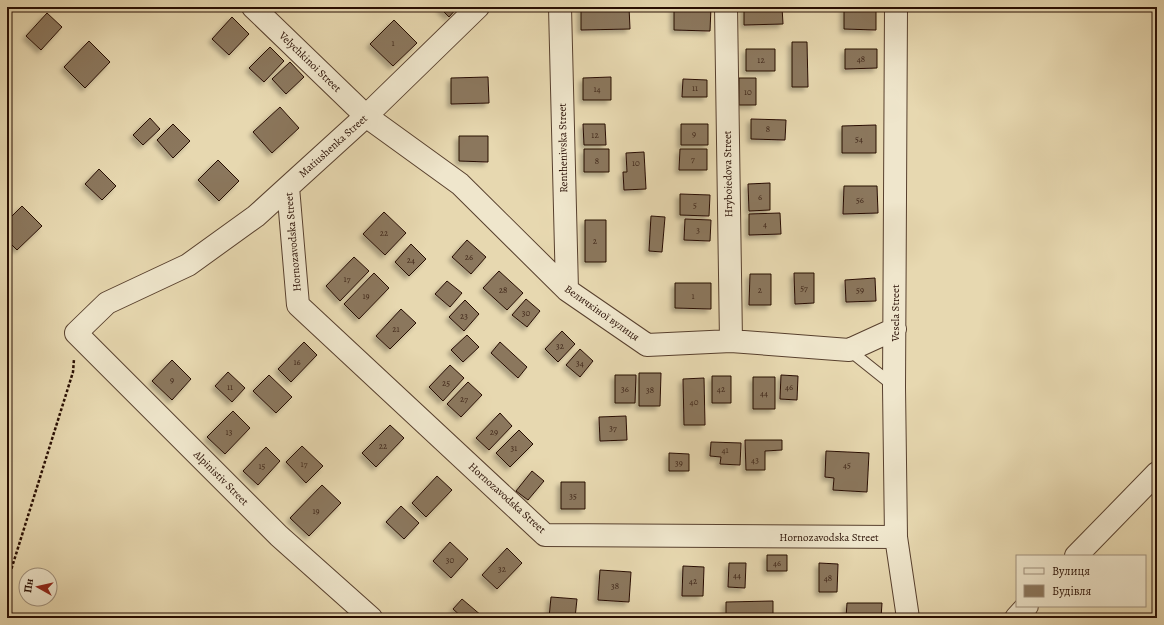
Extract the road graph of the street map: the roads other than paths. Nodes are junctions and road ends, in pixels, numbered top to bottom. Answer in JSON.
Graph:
{"nodes":[{"id":1,"x":253,"y":7,"type":"edge"},
{"id":2,"x":478,"y":7,"type":"edge"},
{"id":3,"x":560,"y":7,"type":"edge"},
{"id":4,"x":726,"y":7,"type":"edge"},
{"id":5,"x":896,"y":7,"type":"edge"},
{"id":6,"x":366,"y":116,"type":"junction"},
{"id":7,"x":288,"y":187,"type":"junction"},
{"id":8,"x":566,"y":290,"type":"junction"},
{"id":9,"x":895,"y":329,"type":"junction"},
{"id":10,"x":76,"y":333,"type":"joint"},
{"id":11,"x":731,"y":341,"type":"junction"},
{"id":12,"x":849,"y":350,"type":"junction"},
{"id":13,"x":894,"y":387,"type":"junction"},
{"id":14,"x":1157,"y":473,"type":"edge"},
{"id":15,"x":896,"y":537,"type":"junction"},
{"id":16,"x":1077,"y":555,"type":"edge"},
{"id":17,"x":1026,"y":607,"type":"edge"},
{"id":18,"x":371,"y":618,"type":"edge"},
{"id":19,"x":908,"y":618,"type":"edge"},
{"id":20,"x":1016,"y":618,"type":"edge"}],
"edges":[{"from":1,"to":6,"type":"street","name":"Velychkinoi Street"},
{"from":2,"to":6,"type":"street","name":"Matiushenka Street"},
{"from":3,"to":8,"type":"street","name":"Renthenivska Street"},
{"from":4,"to":11,"type":"street","name":"Hryboiedova Street"},
{"from":5,"to":9,"type":"street","name":"Vesela Street"},
{"from":6,"to":7,"type":"street","name":"Matiushenka Street"},
{"from":6,"to":8,"type":"street","name":"Величкіної вулиця"},
{"from":7,"to":10,"type":"street","name":"Matiushenka Street"},
{"from":7,"to":15,"type":"street","name":"Hornozavodska Street"},
{"from":8,"to":11,"type":"street","name":"Величкіної вулиця"},
{"from":9,"to":12,"type":"street","name":"Величкіної вулиця"},
{"from":9,"to":13,"type":"street","name":"Vesela Street"},
{"from":10,"to":18,"type":"street","name":"Alpinistiv Street"},
{"from":11,"to":12,"type":"street","name":"Величкіної вулиця"},
{"from":12,"to":13,"type":"lane"},
{"from":13,"to":15,"type":"street","name":"Vesela Street"},
{"from":14,"to":16,"type":"street"},
{"from":15,"to":19,"type":"street","name":"Vesela Street"},
{"from":17,"to":20,"type":"street"}]}
